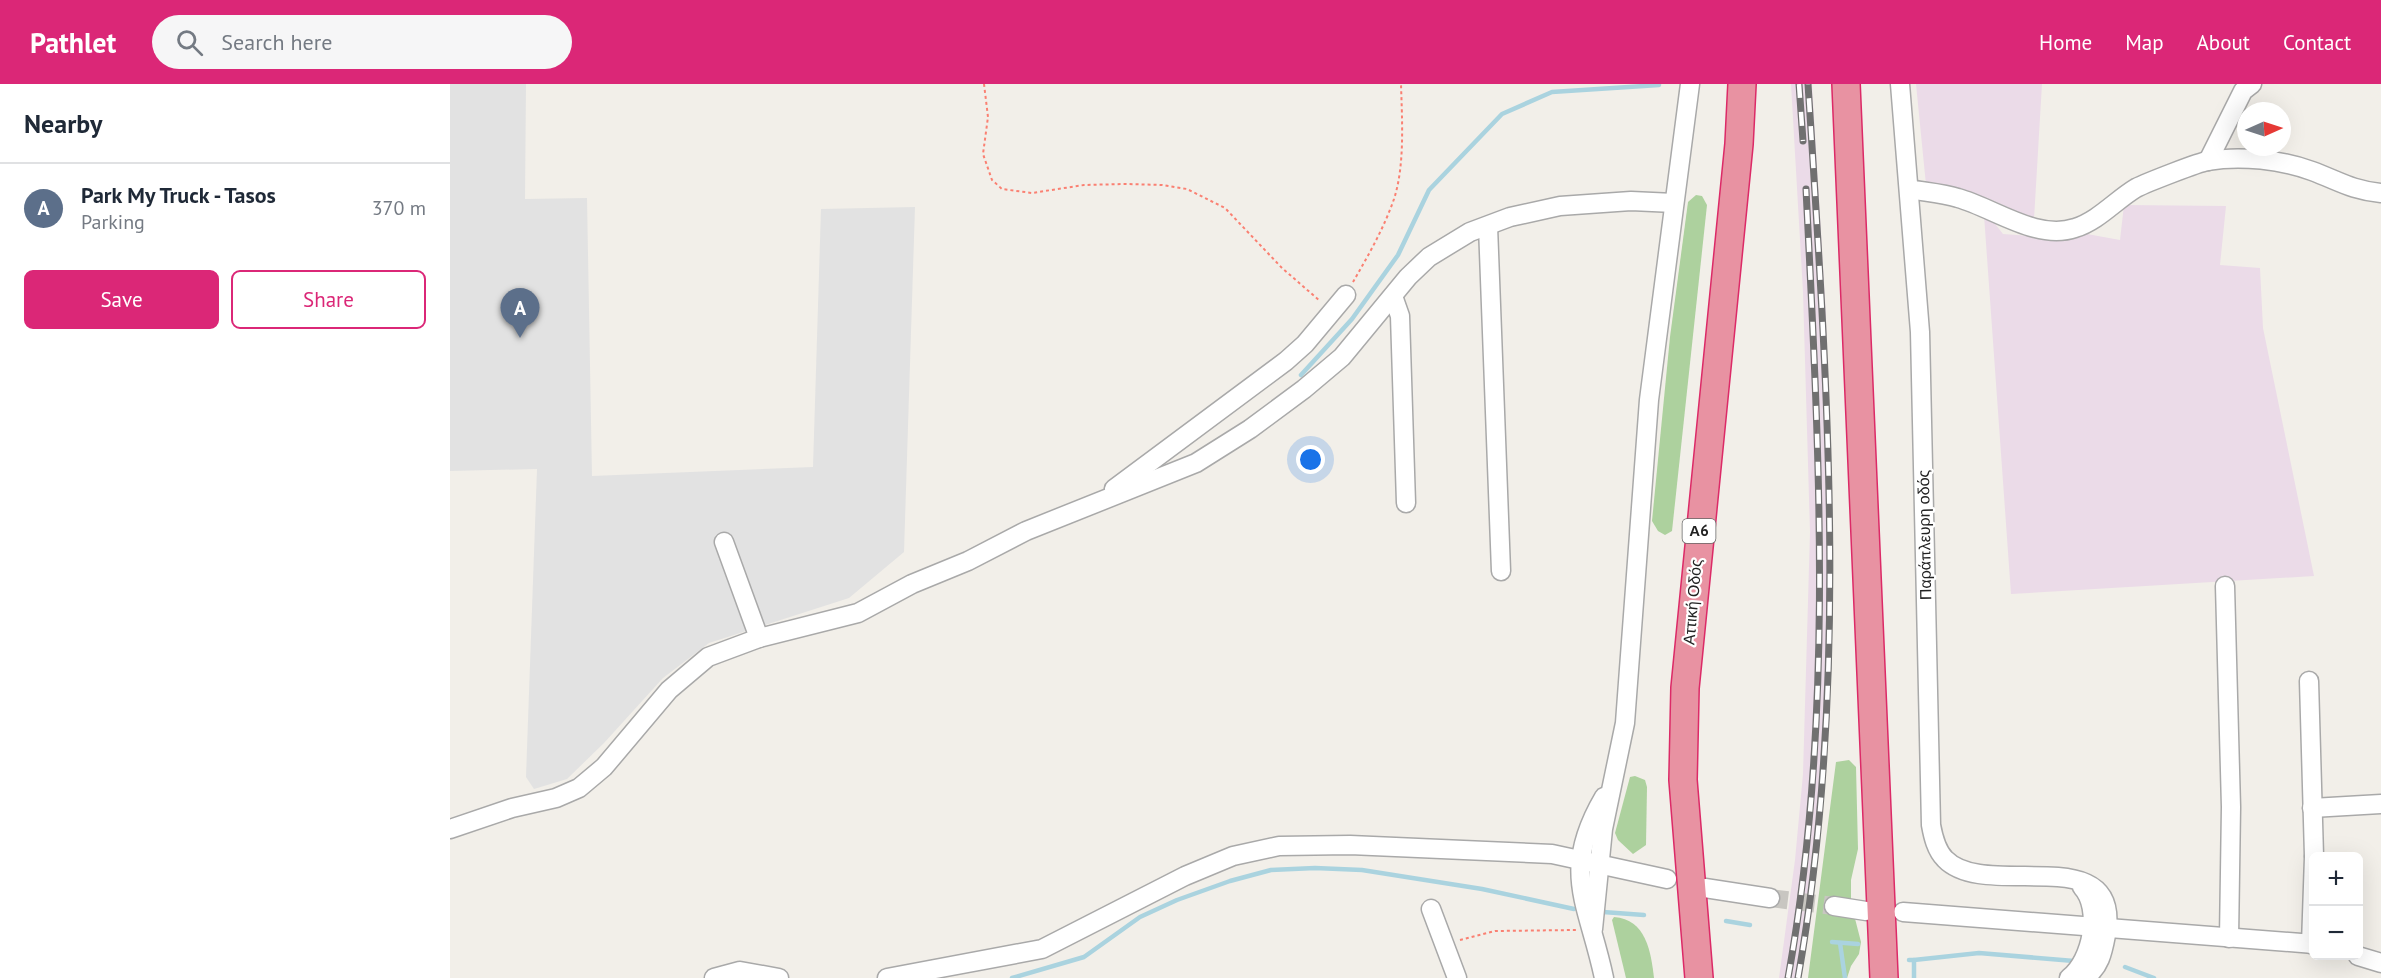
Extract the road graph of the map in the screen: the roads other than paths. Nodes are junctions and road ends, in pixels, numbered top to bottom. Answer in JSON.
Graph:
{"nodes":[{"id":1,"x":1690,"y":84,"type":"edge"},
{"id":2,"x":1742,"y":84,"type":"edge"},
{"id":3,"x":1845,"y":84,"type":"edge"},
{"id":4,"x":1900,"y":84,"type":"edge"},
{"id":5,"x":2252,"y":84,"type":"edge"},
{"id":6,"x":2208,"y":161,"type":"junction"},
{"id":7,"x":1909,"y":189,"type":"junction"},
{"id":8,"x":2381,"y":192,"type":"edge"},
{"id":9,"x":1674,"y":203,"type":"junction"},
{"id":10,"x":1488,"y":226,"type":"junction"},
{"id":11,"x":1346,"y":295,"type":"road end"},
{"id":12,"x":1393,"y":296,"type":"junction"},
{"id":13,"x":1095,"y":502,"type":"junction"},
{"id":14,"x":1406,"y":503,"type":"dead end"},
{"id":15,"x":724,"y":543,"type":"dead end"},
{"id":16,"x":1501,"y":571,"type":"dead end"},
{"id":17,"x":2225,"y":586,"type":"dead end"},
{"id":18,"x":759,"y":638,"type":"junction"},
{"id":19,"x":2309,"y":681,"type":"dead end"},
{"id":20,"x":1611,"y":786,"type":"junction"},
{"id":21,"x":2381,"y":804,"type":"edge"},
{"id":22,"x":2312,"y":808,"type":"junction"},
{"id":23,"x":450,"y":829,"type":"edge"},
{"id":24,"x":2313,"y":852,"type":"edge"},
{"id":25,"x":1581,"y":860,"type":"junction"},
{"id":26,"x":1599,"y":865,"type":"junction"},
{"id":27,"x":1667,"y":879,"type":"dead end"},
{"id":28,"x":1705,"y":888,"type":"dead end"},
{"id":29,"x":1770,"y":898,"type":"tunnel mouth"},
{"id":30,"x":1834,"y":906,"type":"tunnel mouth"},
{"id":31,"x":1431,"y":909,"type":"dead end"},
{"id":32,"x":1866,"y":911,"type":"dead end"},
{"id":33,"x":1904,"y":912,"type":"dead end"},
{"id":34,"x":2099,"y":928,"type":"junction"},
{"id":35,"x":1593,"y":929,"type":"junction"},
{"id":36,"x":2229,"y":938,"type":"junction"},
{"id":37,"x":2309,"y":944,"type":"edge"},
{"id":38,"x":2363,"y":958,"type":"edge"},
{"id":39,"x":2381,"y":963,"type":"edge"},
{"id":40,"x":714,"y":978,"type":"edge"},
{"id":41,"x":779,"y":978,"type":"edge"},
{"id":42,"x":887,"y":978,"type":"edge"},
{"id":43,"x":1458,"y":978,"type":"edge"},
{"id":44,"x":1604,"y":978,"type":"edge"},
{"id":45,"x":1699,"y":978,"type":"edge"},
{"id":46,"x":1884,"y":978,"type":"edge"},
{"id":47,"x":2069,"y":978,"type":"edge"},
{"id":48,"x":2084,"y":978,"type":"edge"}],
"edges":[{"from":1,"to":9,"type":"street"},
{"from":2,"to":45,"type":"highway","name":"Αττική Οδός","number":"Α6"},
{"from":3,"to":46,"type":"highway"},
{"from":4,"to":7,"type":"street","name":"Παράπλευρη οδός"},
{"from":5,"to":6,"type":"street"},
{"from":6,"to":7,"type":"street"},
{"from":6,"to":8,"type":"street"},
{"from":7,"to":34,"type":"street","name":"Παράπλευρη οδός"},
{"from":9,"to":10,"type":"street"},
{"from":9,"to":20,"type":"street"},
{"from":10,"to":12,"type":"street"},
{"from":10,"to":16,"type":"street"},
{"from":11,"to":13,"type":"street"},
{"from":12,"to":13,"type":"street"},
{"from":12,"to":14,"type":"street"},
{"from":13,"to":18,"type":"street"},
{"from":15,"to":18,"type":"street"},
{"from":17,"to":36,"type":"street"},
{"from":18,"to":23,"type":"street"},
{"from":19,"to":22,"type":"street"},
{"from":20,"to":25,"type":"street"},
{"from":20,"to":26,"type":"street"},
{"from":21,"to":22,"type":"street"},
{"from":22,"to":24,"type":"street"},
{"from":25,"to":26,"type":"street"},
{"from":25,"to":35,"type":"street"},
{"from":25,"to":42,"type":"street"},
{"from":26,"to":27,"type":"street"},
{"from":26,"to":35,"type":"street"},
{"from":28,"to":29,"type":"street"},
{"from":30,"to":32,"type":"street"},
{"from":31,"to":43,"type":"street"},
{"from":33,"to":34,"type":"street"},
{"from":34,"to":36,"type":"street"},
{"from":34,"to":47,"type":"street","name":"Παράπλευρη οδός"},
{"from":34,"to":48,"type":"street","name":"Παράπλευρη οδός"},
{"from":35,"to":44,"type":"street"},
{"from":36,"to":37,"type":"street"},
{"from":38,"to":39,"type":"street"},
{"from":40,"to":41,"type":"street"}]}
